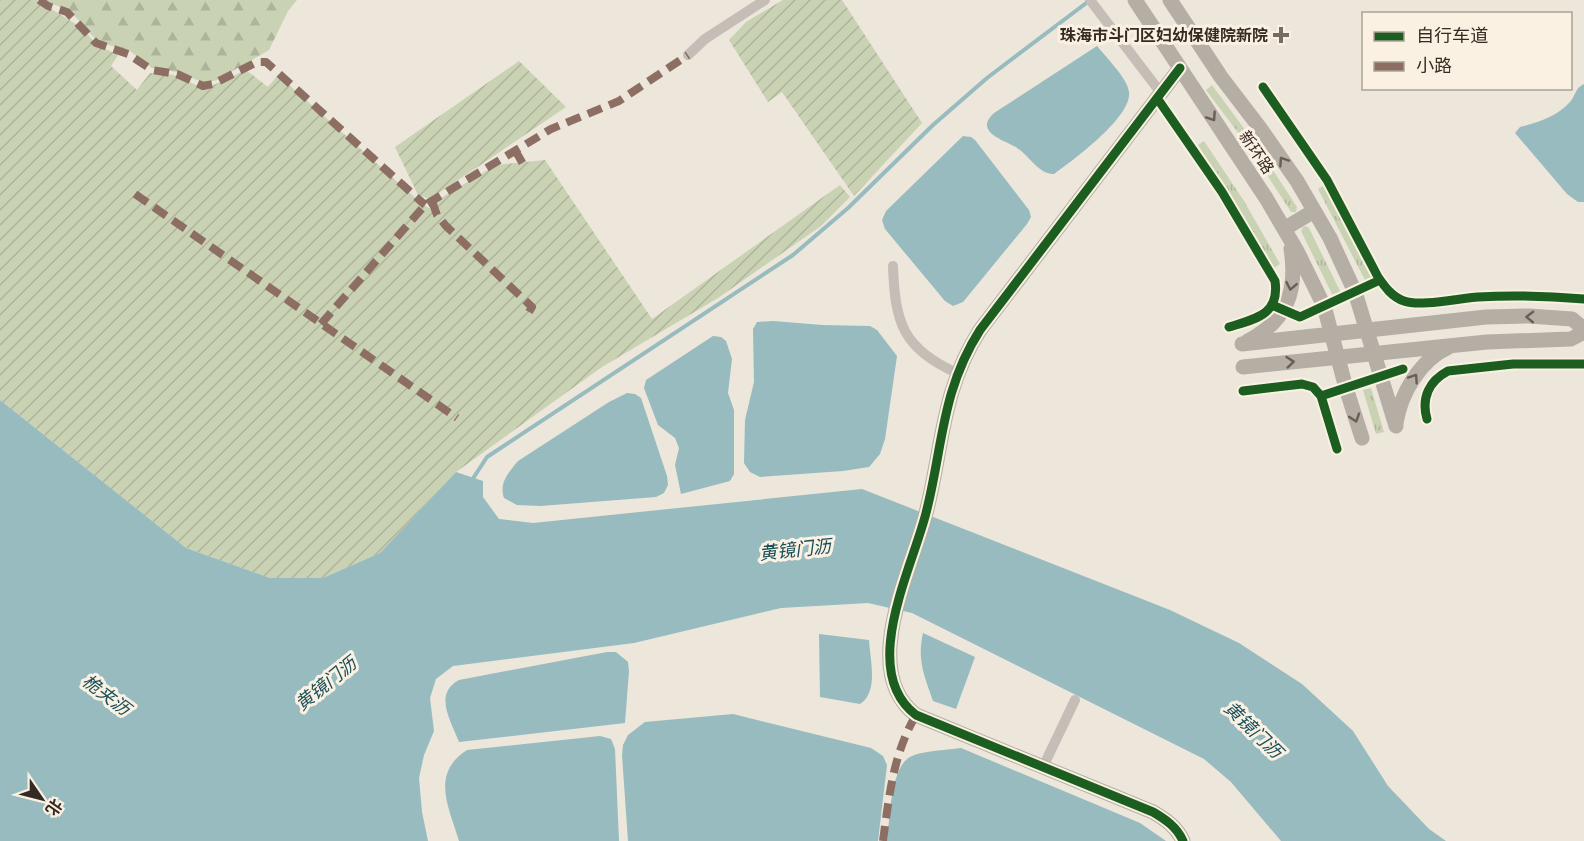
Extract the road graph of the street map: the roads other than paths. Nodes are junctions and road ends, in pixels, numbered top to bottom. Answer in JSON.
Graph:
{"nodes":[{"id":1,"x":765,"y":0,"type":"edge"},
{"id":2,"x":1090,"y":0,"type":"edge"},
{"id":3,"x":1135,"y":0,"type":"edge"},
{"id":4,"x":1170,"y":0,"type":"edge"},
{"id":5,"x":688,"y":55,"type":"dead end"},
{"id":6,"x":1180,"y":68,"type":"junction"},
{"id":7,"x":1161,"y":93,"type":"junction"},
{"id":8,"x":1314,"y":211,"type":"junction"},
{"id":9,"x":1284,"y":229,"type":"junction"},
{"id":10,"x":893,"y":266,"type":"dead end"},
{"id":11,"x":1366,"y":330,"type":"junction"},
{"id":12,"x":1584,"y":331,"type":"edge"},
{"id":13,"x":1331,"y":334,"type":"junction"},
{"id":14,"x":1453,"y":345,"type":"junction"},
{"id":15,"x":1373,"y":353,"type":"junction"},
{"id":16,"x":1337,"y":357,"type":"junction"},
{"id":17,"x":1243,"y":367,"type":"dead end"},
{"id":18,"x":957,"y":373,"type":"junction"},
{"id":19,"x":1362,"y":438,"type":"dead end"},
{"id":20,"x":1075,"y":700,"type":"dead end"},
{"id":21,"x":1043,"y":767,"type":"junction"},
{"id":22,"x":1183,"y":841,"type":"edge"}],
"edges":[{"from":1,"to":5,"type":"street"},
{"from":2,"to":7,"type":"street"},
{"from":3,"to":6,"type":"street","name":"新环路"},
{"from":8,"to":4,"type":"street","name":"新环路","one_way":true},
{"from":6,"to":7,"type":"street"},
{"from":6,"to":9,"type":"street","name":"新环路","one_way":true},
{"from":7,"to":18,"type":"street"},
{"from":8,"to":9,"type":"street"},
{"from":8,"to":11,"type":"street","name":"新环路"},
{"from":9,"to":13,"type":"street","name":"新环路"},
{"from":9,"to":13,"type":"street","one_way":true},
{"from":10,"to":18,"type":"street"},
{"from":12,"to":11,"type":"street","one_way":true},
{"from":11,"to":13,"type":"street"},
{"from":11,"to":15,"type":"street","name":"新环路"},
{"from":12,"to":14,"type":"street"},
{"from":13,"to":16,"type":"street","name":"新环路"},
{"from":14,"to":15,"type":"street"},
{"from":15,"to":14,"type":"street","name":"新环路","one_way":true},
{"from":15,"to":16,"type":"street"},
{"from":17,"to":16,"type":"street","one_way":true},
{"from":16,"to":19,"type":"street","name":"新环路","one_way":true},
{"from":18,"to":21,"type":"street"},
{"from":20,"to":21,"type":"street"},
{"from":21,"to":22,"type":"street"}]}
